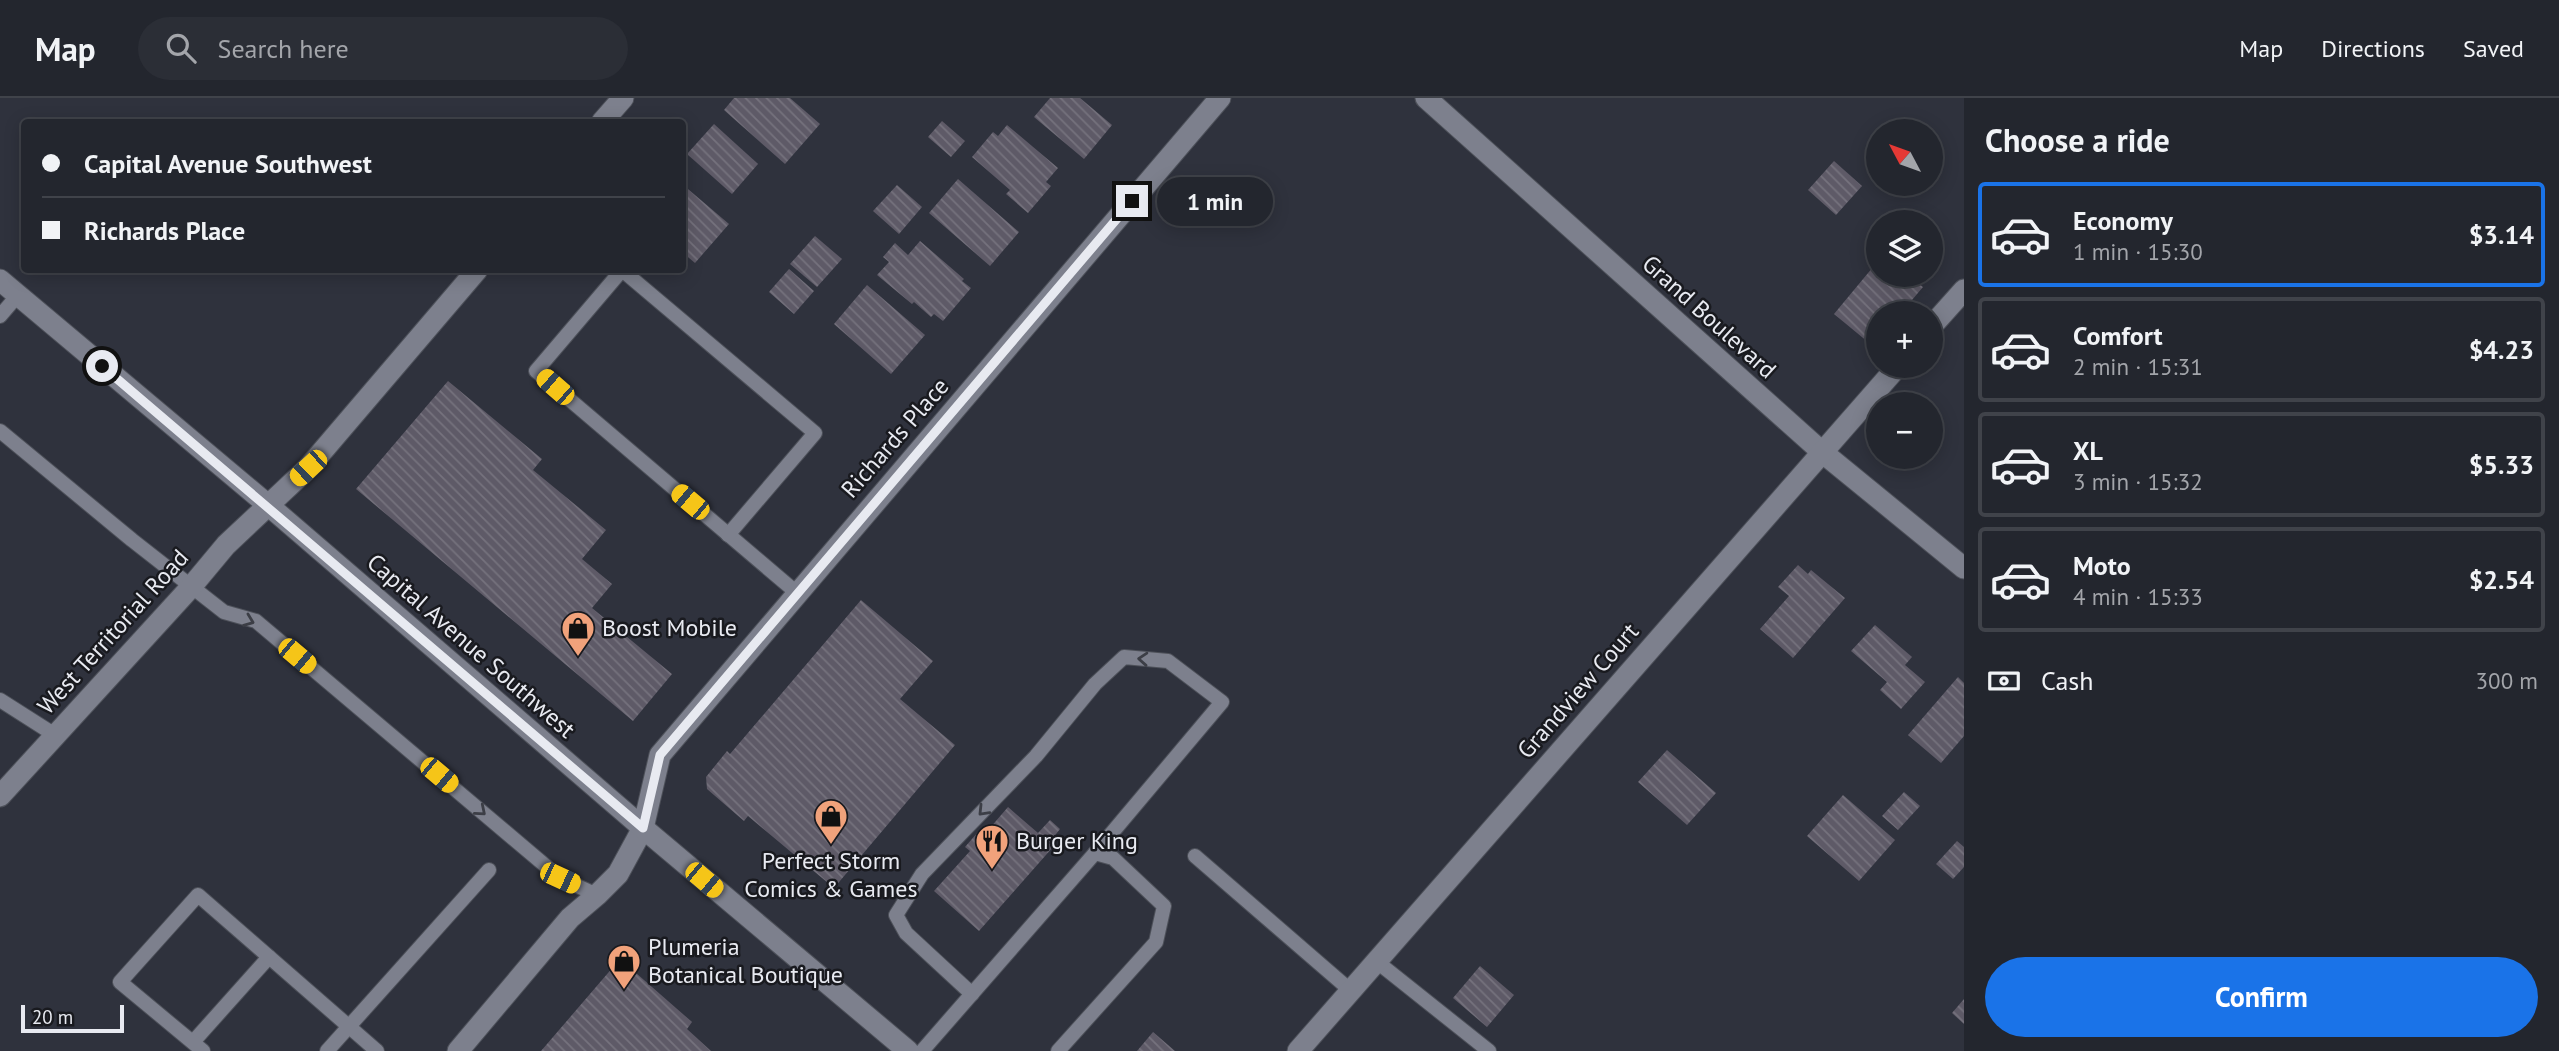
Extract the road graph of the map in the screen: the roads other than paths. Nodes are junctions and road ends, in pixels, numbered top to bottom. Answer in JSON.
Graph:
{"nodes":[{"id":1,"x":1220,"y":98,"type":"edge"},
{"id":2,"x":1426,"y":98,"type":"edge"},
{"id":3,"x":616,"y":101,"type":"edge"},
{"id":4,"x":604,"y":119,"type":"edge"},
{"id":5,"x":474,"y":273,"type":"edge"},
{"id":6,"x":619,"y":273,"type":"edge"},
{"id":7,"x":626,"y":273,"type":"edge"},
{"id":8,"x":0,"y":280,"type":"edge"},
{"id":9,"x":1964,"y":290,"type":"edge"},
{"id":10,"x":18,"y":295,"type":"junction"},
{"id":11,"x":1943,"y":313,"type":"edge"},
{"id":12,"x":0,"y":316,"type":"edge"},
{"id":13,"x":1887,"y":378,"type":"edge"},
{"id":14,"x":0,"y":431,"type":"edge"},
{"id":15,"x":1822,"y":452,"type":"junction"},
{"id":16,"x":268,"y":505,"type":"junction"},
{"id":17,"x":728,"y":535,"type":"junction"},
{"id":18,"x":1964,"y":568,"type":"edge"},
{"id":19,"x":191,"y":587,"type":"junction"},
{"id":20,"x":797,"y":593,"type":"junction"},
{"id":21,"x":0,"y":700,"type":"edge"},
{"id":22,"x":55,"y":735,"type":"junction"},
{"id":23,"x":0,"y":796,"type":"edge"},
{"id":24,"x":643,"y":828,"type":"junction"},
{"id":25,"x":1095,"y":853,"type":"junction"},
{"id":26,"x":1195,"y":856,"type":"dead end"},
{"id":27,"x":489,"y":870,"type":"dead end"},
{"id":28,"x":597,"y":895,"type":"junction"},
{"id":29,"x":269,"y":957,"type":"junction"},
{"id":30,"x":1376,"y":961,"type":"junction"},
{"id":31,"x":1350,"y":990,"type":"junction"},
{"id":32,"x":972,"y":994,"type":"junction"},
{"id":33,"x":348,"y":1026,"type":"junction"},
{"id":34,"x":198,"y":1047,"type":"edge"},
{"id":35,"x":327,"y":1051,"type":"edge"},
{"id":36,"x":377,"y":1051,"type":"edge"},
{"id":37,"x":458,"y":1051,"type":"edge"},
{"id":38,"x":908,"y":1051,"type":"edge"},
{"id":39,"x":922,"y":1051,"type":"edge"},
{"id":40,"x":1058,"y":1051,"type":"edge"},
{"id":41,"x":1298,"y":1051,"type":"edge"},
{"id":42,"x":1489,"y":1051,"type":"edge"}],
"edges":[{"from":1,"to":20,"type":"street","name":"Richards Place"},
{"from":2,"to":15,"type":"street","name":"Grand Boulevard"},
{"from":3,"to":4,"type":"street"},
{"from":5,"to":16,"type":"street","name":"West Territorial Road"},
{"from":6,"to":17,"type":"lane"},
{"from":7,"to":17,"type":"lane"},
{"from":8,"to":10,"type":"street","name":"Capital Avenue Southwest"},
{"from":9,"to":11,"type":"street"},
{"from":10,"to":12,"type":"lane"},
{"from":10,"to":16,"type":"street","name":"Capital Avenue Southwest"},
{"from":13,"to":15,"type":"street","name":"Grandview Court"},
{"from":14,"to":19,"type":"lane"},
{"from":15,"to":18,"type":"street","name":"Grand Boulevard"},
{"from":15,"to":30,"type":"street","name":"Grandview Court"},
{"from":16,"to":19,"type":"street","name":"West Territorial Road"},
{"from":16,"to":24,"type":"street","name":"Capital Avenue Southwest"},
{"from":17,"to":20,"type":"lane"},
{"from":19,"to":22,"type":"street","name":"West Territorial Road"},
{"from":19,"to":28,"type":"lane","one_way":true},
{"from":20,"to":24,"type":"street","name":"Richards Place"},
{"from":21,"to":22,"type":"lane"},
{"from":22,"to":23,"type":"street","name":"West Territorial Road"},
{"from":24,"to":28,"type":"street","name":"Richards Place"},
{"from":24,"to":38,"type":"street","name":"Capital Avenue Southwest"},
{"from":25,"to":32,"type":"lane"},
{"from":25,"to":32,"type":"lane","one_way":true},
{"from":25,"to":40,"type":"lane"},
{"from":26,"to":31,"type":"lane"},
{"from":27,"to":33,"type":"lane"},
{"from":28,"to":37,"type":"street","name":"Richards Place"},
{"from":29,"to":33,"type":"lane"},
{"from":29,"to":34,"type":"lane"},
{"from":29,"to":34,"type":"lane"},
{"from":30,"to":31,"type":"street","name":"Grandview Court"},
{"from":30,"to":42,"type":"lane"},
{"from":31,"to":41,"type":"street","name":"Grandview Court"},
{"from":32,"to":39,"type":"lane"},
{"from":33,"to":35,"type":"lane"},
{"from":33,"to":36,"type":"lane"}]}
